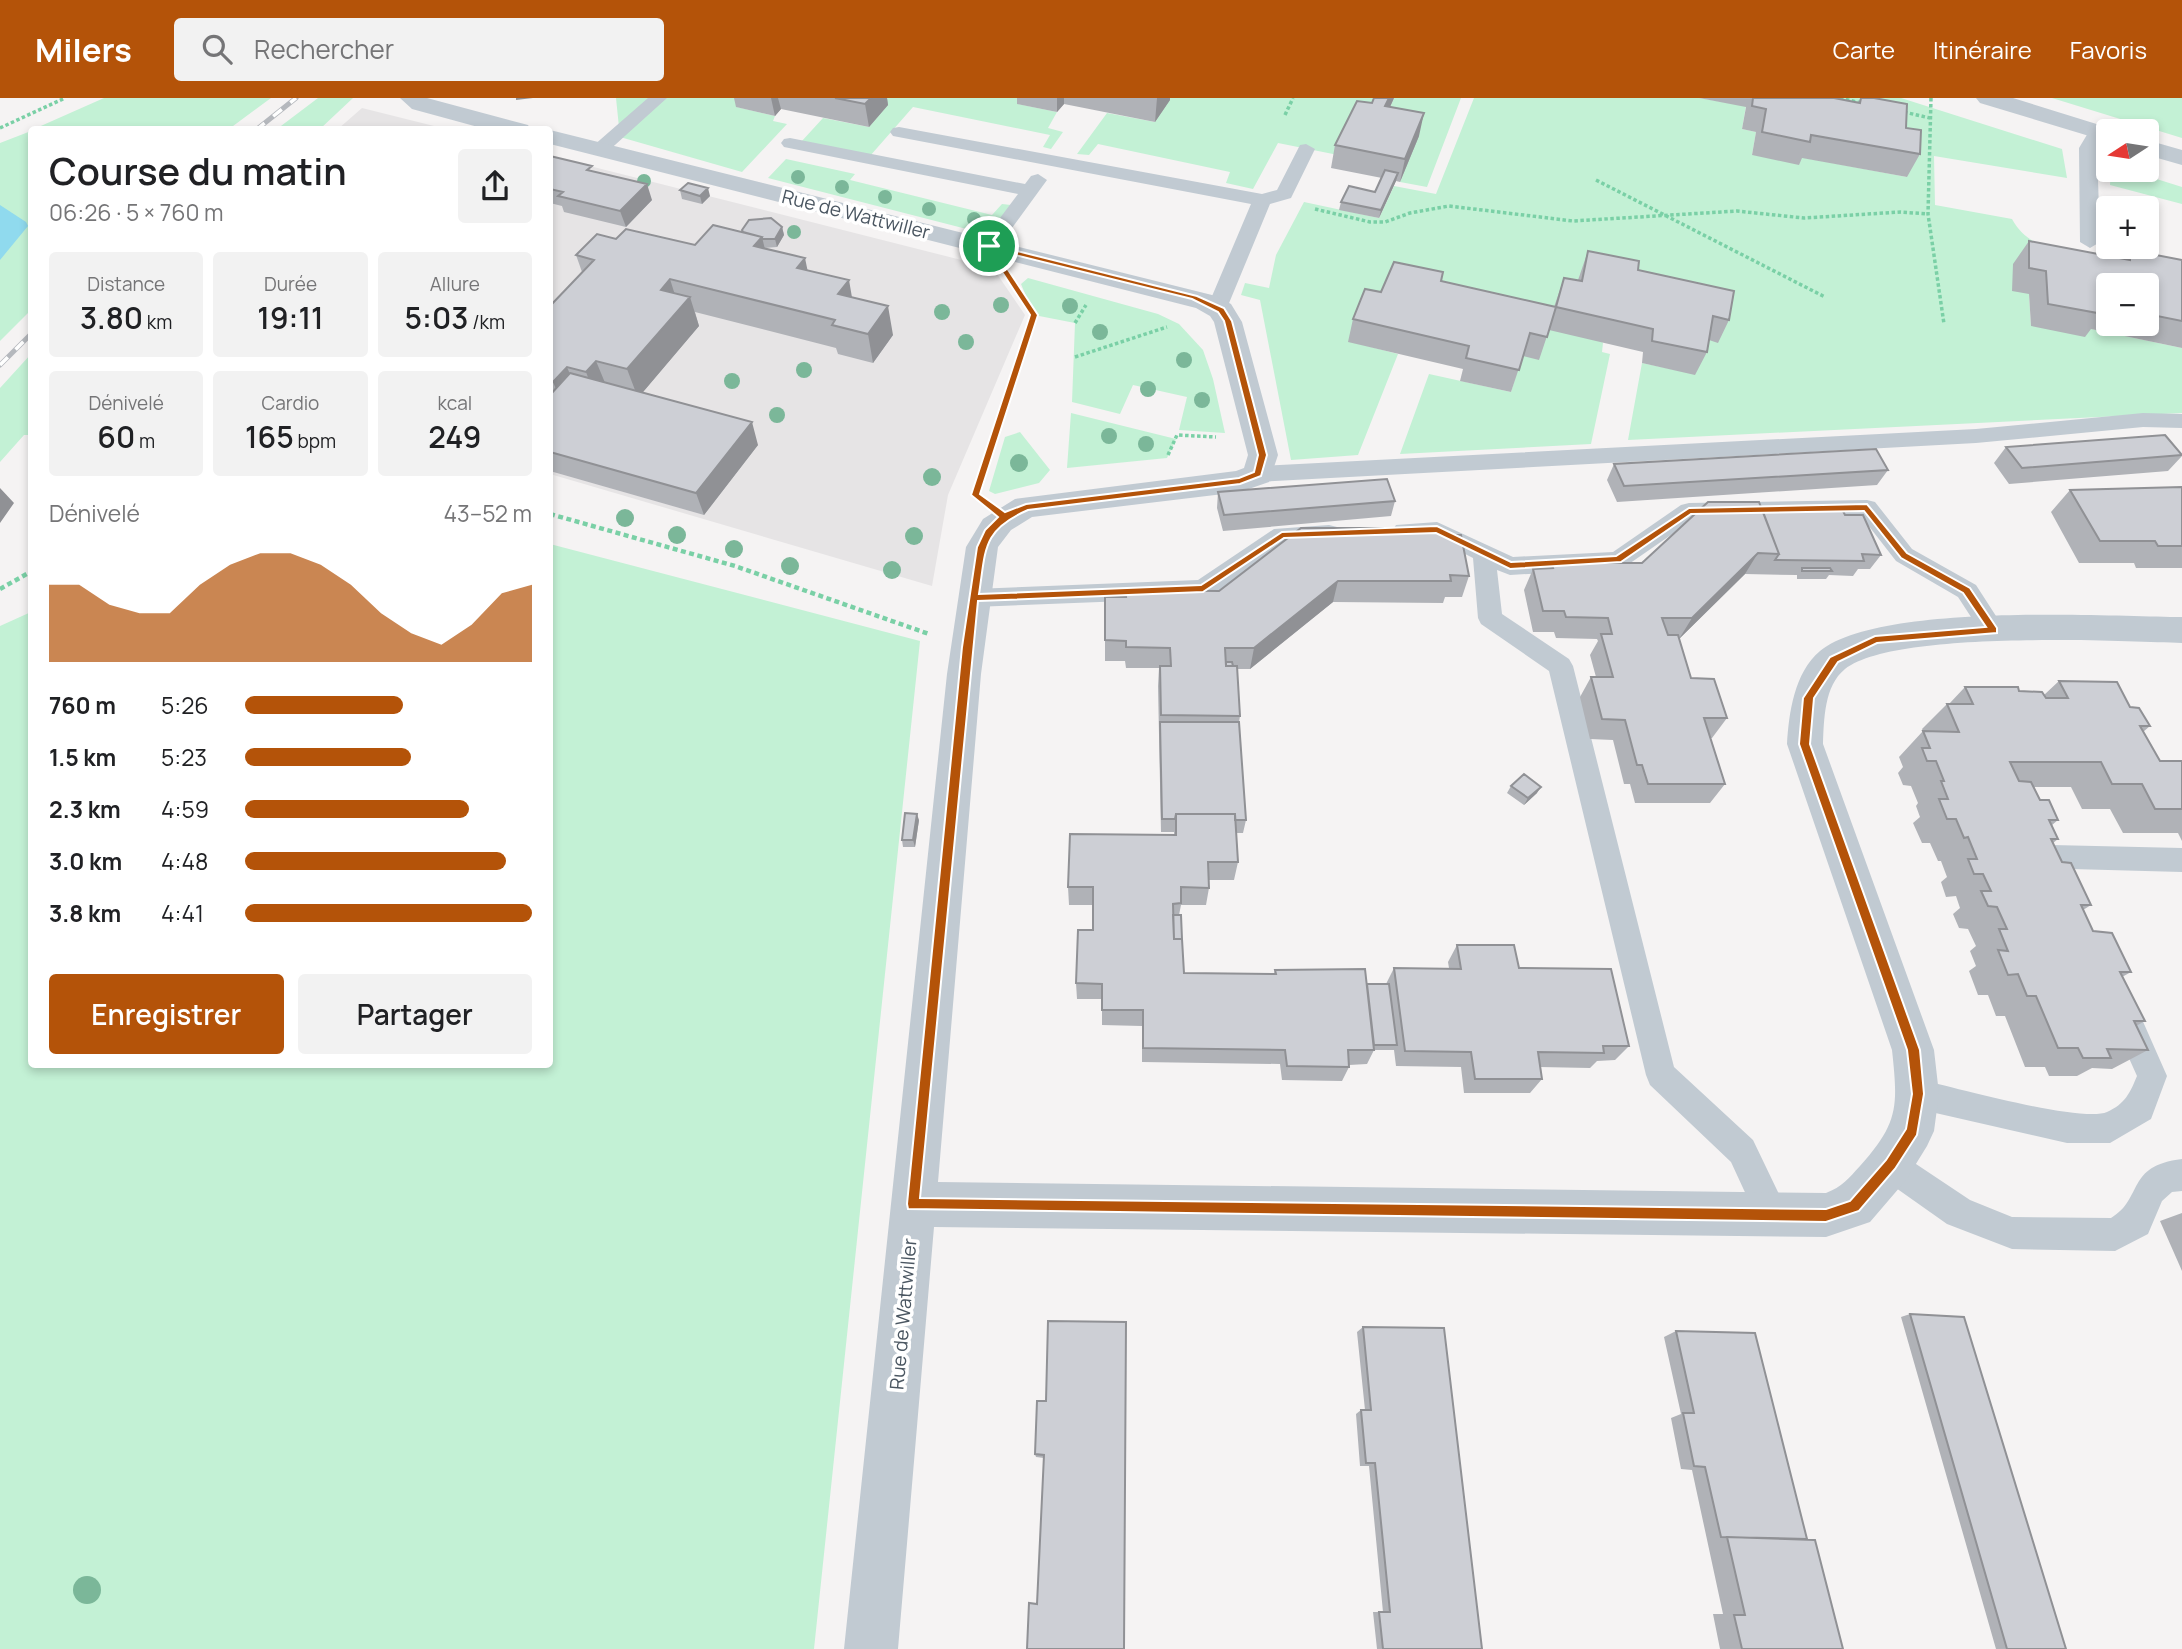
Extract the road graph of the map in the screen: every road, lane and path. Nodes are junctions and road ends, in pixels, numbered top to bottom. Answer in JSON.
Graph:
{"nodes":[{"id":1,"x":65,"y":98,"type":"edge"},
{"id":2,"x":412,"y":98,"type":"edge"},
{"id":3,"x":485,"y":98,"type":"edge"},
{"id":4,"x":658,"y":98,"type":"edge"},
{"id":5,"x":1293,"y":98,"type":"edge"},
{"id":6,"x":1840,"y":98,"type":"edge"},
{"id":7,"x":1931,"y":98,"type":"edge"},
{"id":8,"x":1988,"y":98,"type":"edge"},
{"id":9,"x":1866,"y":104,"type":"edge"},
{"id":10,"x":1904,"y":113,"type":"edge"},
{"id":11,"x":1285,"y":115,"type":"dead end"},
{"id":12,"x":1930,"y":118,"type":"junction"},
{"id":13,"x":493,"y":123,"type":"junction"},
{"id":14,"x":505,"y":126,"type":"edge"},
{"id":15,"x":0,"y":128,"type":"edge"},
{"id":16,"x":899,"y":132,"type":"dead end"},
{"id":17,"x":2096,"y":132,"type":"edge"},
{"id":18,"x":553,"y":138,"type":"edge"},
{"id":19,"x":2096,"y":141,"type":"edge"},
{"id":20,"x":790,"y":143,"type":"dead end"},
{"id":21,"x":1306,"y":149,"type":"dead end"},
{"id":22,"x":599,"y":150,"type":"junction"},
{"id":23,"x":2160,"y":151,"type":"edge"},
{"id":24,"x":2182,"y":158,"type":"edge"},
{"id":25,"x":1052,"y":160,"type":"junction"},
{"id":26,"x":1595,"y":180,"type":"dead end"},
{"id":27,"x":1030,"y":191,"type":"junction"},
{"id":28,"x":1284,"y":194,"type":"junction"},
{"id":29,"x":1262,"y":200,"type":"junction"},
{"id":30,"x":1928,"y":214,"type":"junction"},
{"id":31,"x":1666,"y":218,"type":"junction"},
{"id":32,"x":2090,"y":242,"type":"dead end"},
{"id":33,"x":989,"y":246,"type":"junction"},
{"id":34,"x":1825,"y":297,"type":"dead end"},
{"id":35,"x":1206,"y":303,"type":"junction"},
{"id":36,"x":1944,"y":324,"type":"dead end"},
{"id":37,"x":1075,"y":357,"type":"dead end"},
{"id":38,"x":2182,"y":421,"type":"edge"},
{"id":39,"x":1258,"y":474,"type":"junction"},
{"id":40,"x":553,"y":515,"type":"edge"},
{"id":41,"x":1004,"y":517,"type":"junction"},
{"id":42,"x":1385,"y":531,"type":"edge"},
{"id":43,"x":1347,"y":533,"type":"edge"},
{"id":44,"x":1484,"y":553,"type":"junction"},
{"id":45,"x":28,"y":573,"type":"edge"},
{"id":46,"x":0,"y":589,"type":"edge"},
{"id":47,"x":974,"y":598,"type":"junction"},
{"id":48,"x":1993,"y":630,"type":"junction"},
{"id":49,"x":2182,"y":630,"type":"edge"},
{"id":50,"x":967,"y":647,"type":"junction"},
{"id":51,"x":2182,"y":860,"type":"edge"},
{"id":52,"x":2074,"y":906,"type":"edge"},
{"id":53,"x":2113,"y":991,"type":"edge"},
{"id":54,"x":1918,"y":1094,"type":"junction"},
{"id":55,"x":1890,"y":1165,"type":"junction"},
{"id":56,"x":2182,"y":1175,"type":"edge"},
{"id":57,"x":913,"y":1204,"type":"junction"},
{"id":58,"x":1773,"y":1214,"type":"junction"},
{"id":59,"x":871,"y":1649,"type":"edge"}],
"edges":[{"from":1,"to":15,"type":"path"},
{"from":2,"to":13,"type":"street"},
{"from":3,"to":13,"type":"street"},
{"from":4,"to":22,"type":"lane"},
{"from":5,"to":11,"type":"path"},
{"from":6,"to":9,"type":"path"},
{"from":7,"to":12,"type":"path"},
{"from":8,"to":17,"type":"street"},
{"from":10,"to":12,"type":"path"},
{"from":12,"to":30,"type":"path"},
{"from":13,"to":14,"type":"street"},
{"from":16,"to":25,"type":"lane"},
{"from":18,"to":22,"type":"street","name":"Rue de Wattwiller"},
{"from":19,"to":32,"type":"lane"},
{"from":20,"to":27,"type":"lane"},
{"from":21,"to":28,"type":"lane"},
{"from":22,"to":33,"type":"street","name":"Rue de Wattwiller"},
{"from":23,"to":24,"type":"street"},
{"from":25,"to":27,"type":"lane"},
{"from":25,"to":29,"type":"lane"},
{"from":26,"to":31,"type":"path"},
{"from":27,"to":33,"type":"lane"},
{"from":28,"to":29,"type":"lane"},
{"from":28,"to":31,"type":"path"},
{"from":29,"to":35,"type":"lane"},
{"from":30,"to":31,"type":"path"},
{"from":30,"to":36,"type":"path"},
{"from":31,"to":34,"type":"path"},
{"from":33,"to":35,"type":"street","name":"Rue de Wattwiller"},
{"from":33,"to":41,"type":"path"},
{"from":35,"to":37,"type":"path"},
{"from":35,"to":39,"type":"street"},
{"from":38,"to":39,"type":"lane"},
{"from":39,"to":41,"type":"street"},
{"from":40,"to":50,"type":"path"},
{"from":41,"to":47,"type":"street","name":"Rue de Wattwiller"},
{"from":42,"to":44,"type":"lane"},
{"from":43,"to":47,"type":"lane"},
{"from":44,"to":48,"type":"lane"},
{"from":44,"to":58,"type":"lane"},
{"from":45,"to":46,"type":"path"},
{"from":47,"to":50,"type":"street","name":"Rue de Wattwiller"},
{"from":48,"to":49,"type":"street"},
{"from":48,"to":54,"type":"street"},
{"from":50,"to":57,"type":"street","name":"Rue de Wattwiller"},
{"from":51,"to":52,"type":"lane"},
{"from":53,"to":54,"type":"lane"},
{"from":54,"to":55,"type":"street"},
{"from":55,"to":56,"type":"lane"},
{"from":55,"to":58,"type":"street"},
{"from":57,"to":58,"type":"street"},
{"from":57,"to":59,"type":"street","name":"Rue de Wattwiller"}]}
